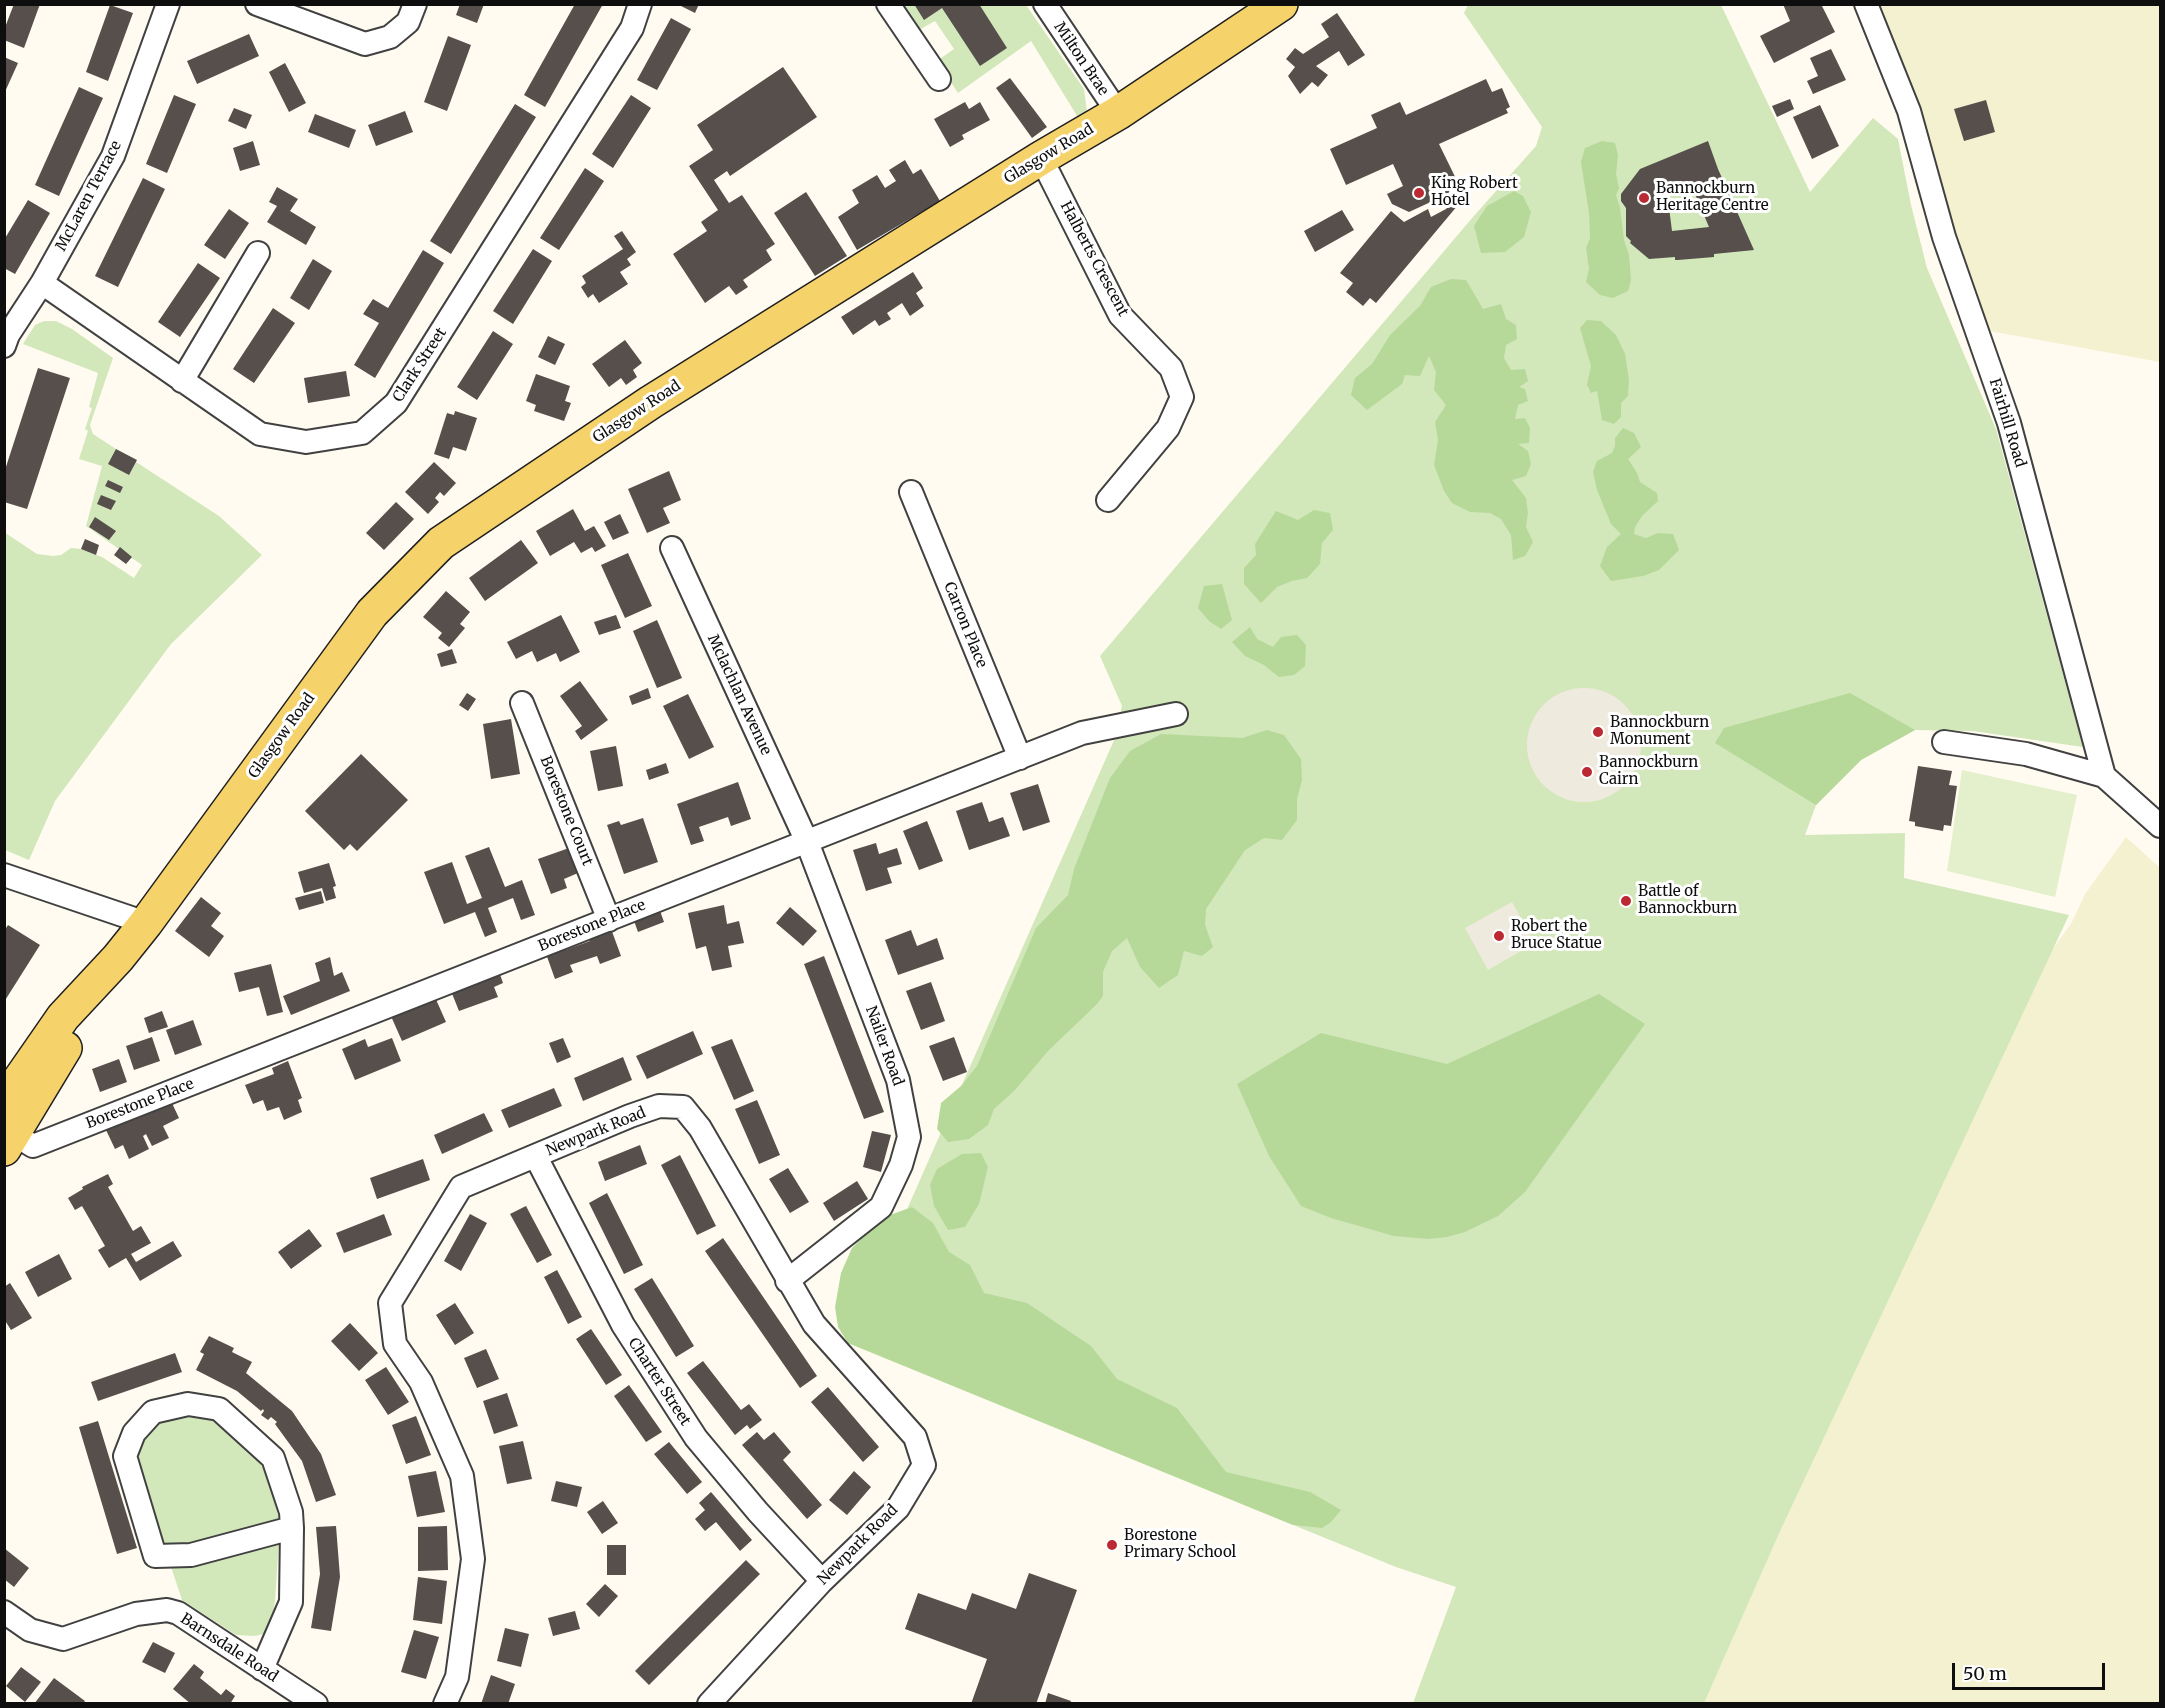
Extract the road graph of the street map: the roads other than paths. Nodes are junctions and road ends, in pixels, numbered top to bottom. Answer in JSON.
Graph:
{"nodes":[{"id":1,"x":168,"y":4,"type":"edge"},
{"id":2,"x":257,"y":4,"type":"edge"},
{"id":3,"x":415,"y":4,"type":"edge"},
{"id":4,"x":640,"y":4,"type":"edge"},
{"id":5,"x":888,"y":4,"type":"edge"},
{"id":6,"x":1045,"y":4,"type":"edge"},
{"id":7,"x":1281,"y":4,"type":"edge"},
{"id":8,"x":1866,"y":4,"type":"edge"},
{"id":9,"x":939,"y":79,"type":"dead end"},
{"id":10,"x":1118,"y":113,"type":"junction"},
{"id":11,"x":1041,"y":158,"type":"junction"},
{"id":12,"x":258,"y":253,"type":"dead end"},
{"id":13,"x":42,"y":283,"type":"junction"},
{"id":14,"x":6,"y":338,"type":"edge"},
{"id":15,"x":182,"y":381,"type":"junction"},
{"id":16,"x":911,"y":492,"type":"dead end"},
{"id":17,"x":1108,"y":500,"type":"dead end"},
{"id":18,"x":672,"y":548,"type":"dead end"},
{"id":19,"x":522,"y":703,"type":"dead end"},
{"id":20,"x":1176,"y":714,"type":"dead end"},
{"id":21,"x":1944,"y":742,"type":"dead end"},
{"id":22,"x":1020,"y":758,"type":"junction"},
{"id":23,"x":2104,"y":776,"type":"junction"},
{"id":24,"x":2160,"y":826,"type":"edge"},
{"id":25,"x":807,"y":842,"type":"junction"},
{"id":26,"x":4,"y":876,"type":"edge"},
{"id":27,"x":609,"y":920,"type":"junction"},
{"id":28,"x":146,"y":923,"type":"junction"},
{"id":29,"x":118,"y":958,"type":"junction"},
{"id":30,"x":4,"y":1102,"type":"edge"},
{"id":31,"x":8,"y":1141,"type":"edge"},
{"id":32,"x":536,"y":1157,"type":"junction"},
{"id":33,"x":787,"y":1281,"type":"junction"},
{"id":34,"x":292,"y":1528,"type":"junction"},
{"id":35,"x":822,"y":1581,"type":"junction"},
{"id":36,"x":4,"y":1612,"type":"edge"},
{"id":37,"x":262,"y":1669,"type":"junction"},
{"id":38,"x":316,"y":1704,"type":"edge"},
{"id":39,"x":445,"y":1704,"type":"edge"},
{"id":40,"x":710,"y":1704,"type":"edge"}],
"edges":[{"from":1,"to":13,"type":"street","name":"McLaren Terrace"},
{"from":2,"to":3,"type":"street"},
{"from":4,"to":15,"type":"street","name":"Clark Street"},
{"from":5,"to":9,"type":"street"},
{"from":6,"to":10,"type":"street","name":"Milton Brae"},
{"from":7,"to":10,"type":"main road","name":"Glasgow Road"},
{"from":8,"to":23,"type":"street","name":"Fairhill Road"},
{"from":10,"to":11,"type":"main road","name":"Glasgow Road"},
{"from":11,"to":17,"type":"street","name":"Halberts Crescent"},
{"from":11,"to":28,"type":"main road","name":"Glasgow Road"},
{"from":12,"to":15,"type":"street"},
{"from":13,"to":14,"type":"street","name":"McLaren Terrace"},
{"from":13,"to":15,"type":"street","name":"Clark Street"},
{"from":16,"to":22,"type":"street","name":"Carron Place"},
{"from":18,"to":25,"type":"street","name":"Mclachlan Avenue"},
{"from":19,"to":27,"type":"street","name":"Borestone Court"},
{"from":20,"to":22,"type":"street","name":"Borestone Place"},
{"from":21,"to":23,"type":"street"},
{"from":22,"to":25,"type":"street","name":"Borestone Place"},
{"from":23,"to":24,"type":"street"},
{"from":25,"to":27,"type":"street","name":"Borestone Place"},
{"from":25,"to":33,"type":"street","name":"Nailer Road"},
{"from":26,"to":28,"type":"street"},
{"from":27,"to":31,"type":"street","name":"Borestone Place"},
{"from":28,"to":29,"type":"main road","name":"Glasgow Road"},
{"from":29,"to":30,"type":"main road","name":"Glasgow Road"},
{"from":29,"to":31,"type":"main road","name":"Glasgow Road"},
{"from":32,"to":33,"type":"street","name":"Newpark Road"},
{"from":32,"to":35,"type":"street","name":"Charter Street"},
{"from":32,"to":39,"type":"street","name":"Newpark Road"},
{"from":33,"to":35,"type":"street","name":"Newpark Road"},
{"from":34,"to":34,"type":"street"},
{"from":34,"to":37,"type":"street"},
{"from":35,"to":40,"type":"street","name":"Newpark Road"},
{"from":36,"to":37,"type":"street","name":"Barnsdale Road"},
{"from":37,"to":38,"type":"street","name":"Barnsdale Road"}]}
